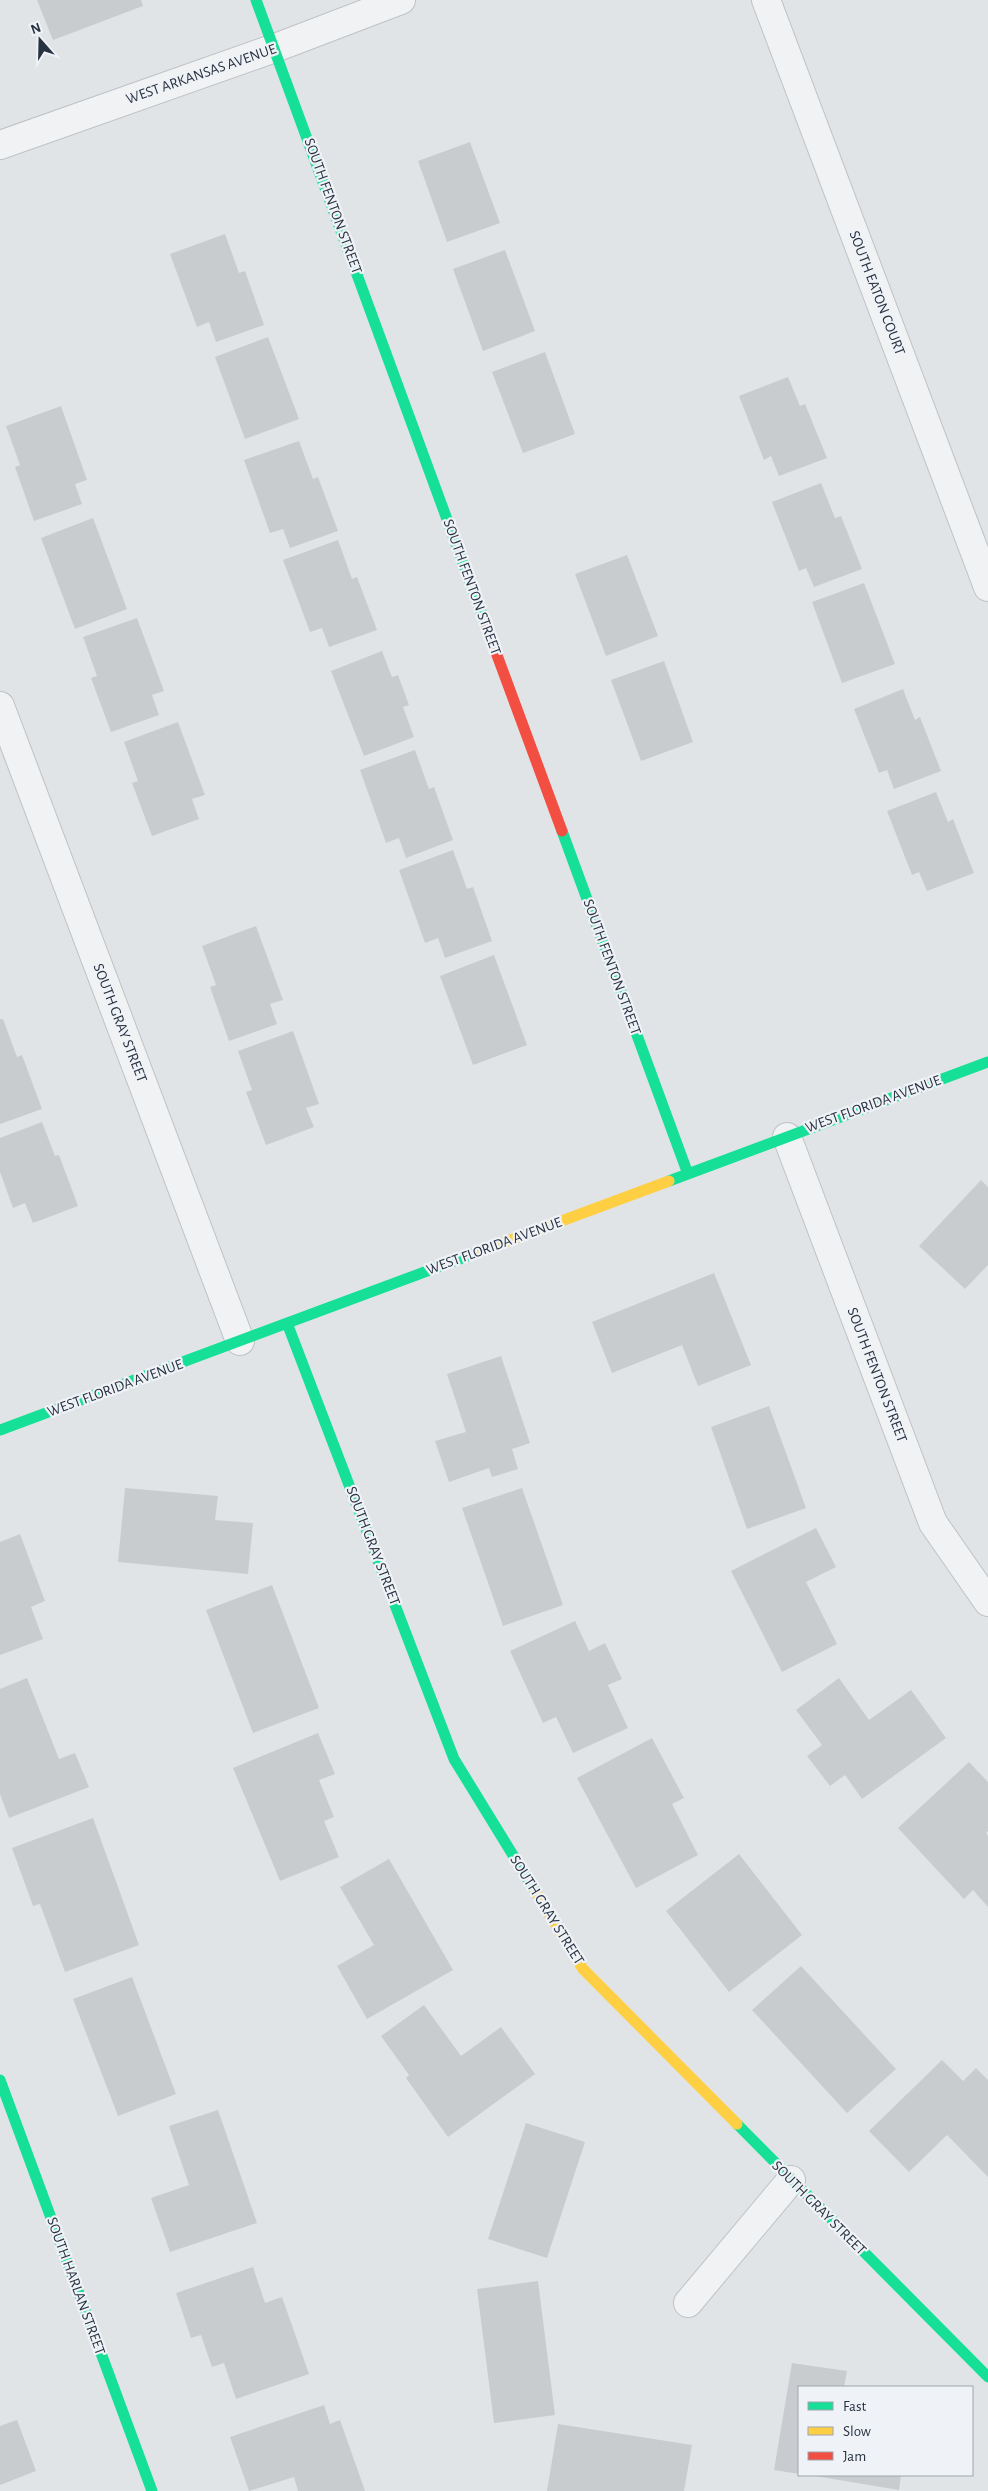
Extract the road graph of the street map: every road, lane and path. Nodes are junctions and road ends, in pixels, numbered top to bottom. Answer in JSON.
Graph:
{"nodes":[{"id":1,"x":256,"y":0,"type":"edge"},
{"id":2,"x":401,"y":0,"type":"edge"},
{"id":3,"x":766,"y":0,"type":"edge"},
{"id":4,"x":275,"y":48,"type":"junction"},
{"id":5,"x":0,"y":145,"type":"edge"},
{"id":6,"x":988,"y":587,"type":"edge"},
{"id":7,"x":0,"y":706,"type":"edge"},
{"id":8,"x":988,"y":1062,"type":"edge"},
{"id":9,"x":787,"y":1137,"type":"junction"},
{"id":10,"x":688,"y":1174,"type":"junction"},
{"id":11,"x":287,"y":1323,"type":"junction"},
{"id":12,"x":240,"y":1341,"type":"junction"},
{"id":13,"x":0,"y":1430,"type":"edge"},
{"id":14,"x":988,"y":1602,"type":"edge"},
{"id":15,"x":0,"y":2080,"type":"edge"},
{"id":16,"x":791,"y":2180,"type":"junction"},
{"id":17,"x":688,"y":2303,"type":"dead end"},
{"id":18,"x":988,"y":2377,"type":"edge"},
{"id":19,"x":152,"y":2491,"type":"edge"}],
"edges":[{"from":1,"to":4,"type":"street","name":"SOUTH FENTON STREET"},
{"from":2,"to":4,"type":"street","name":"WEST ARKANSAS AVENUE"},
{"from":3,"to":6,"type":"street","name":"SOUTH EATON COURT"},
{"from":4,"to":5,"type":"street","name":"WEST ARKANSAS AVENUE"},
{"from":4,"to":10,"type":"street","name":"SOUTH FENTON STREET"},
{"from":7,"to":12,"type":"street","name":"SOUTH GRAY STREET"},
{"from":8,"to":9,"type":"street","name":"WEST FLORIDA AVENUE"},
{"from":9,"to":10,"type":"street","name":"WEST FLORIDA AVENUE"},
{"from":9,"to":14,"type":"street","name":"SOUTH FENTON STREET"},
{"from":10,"to":11,"type":"street","name":"WEST FLORIDA AVENUE"},
{"from":11,"to":12,"type":"street","name":"WEST FLORIDA AVENUE"},
{"from":11,"to":16,"type":"street","name":"SOUTH GRAY STREET"},
{"from":12,"to":13,"type":"street","name":"WEST FLORIDA AVENUE"},
{"from":15,"to":19,"type":"street","name":"SOUTH HARLAN STREET"},
{"from":16,"to":17,"type":"street"},
{"from":16,"to":18,"type":"street","name":"SOUTH GRAY STREET"}]}
